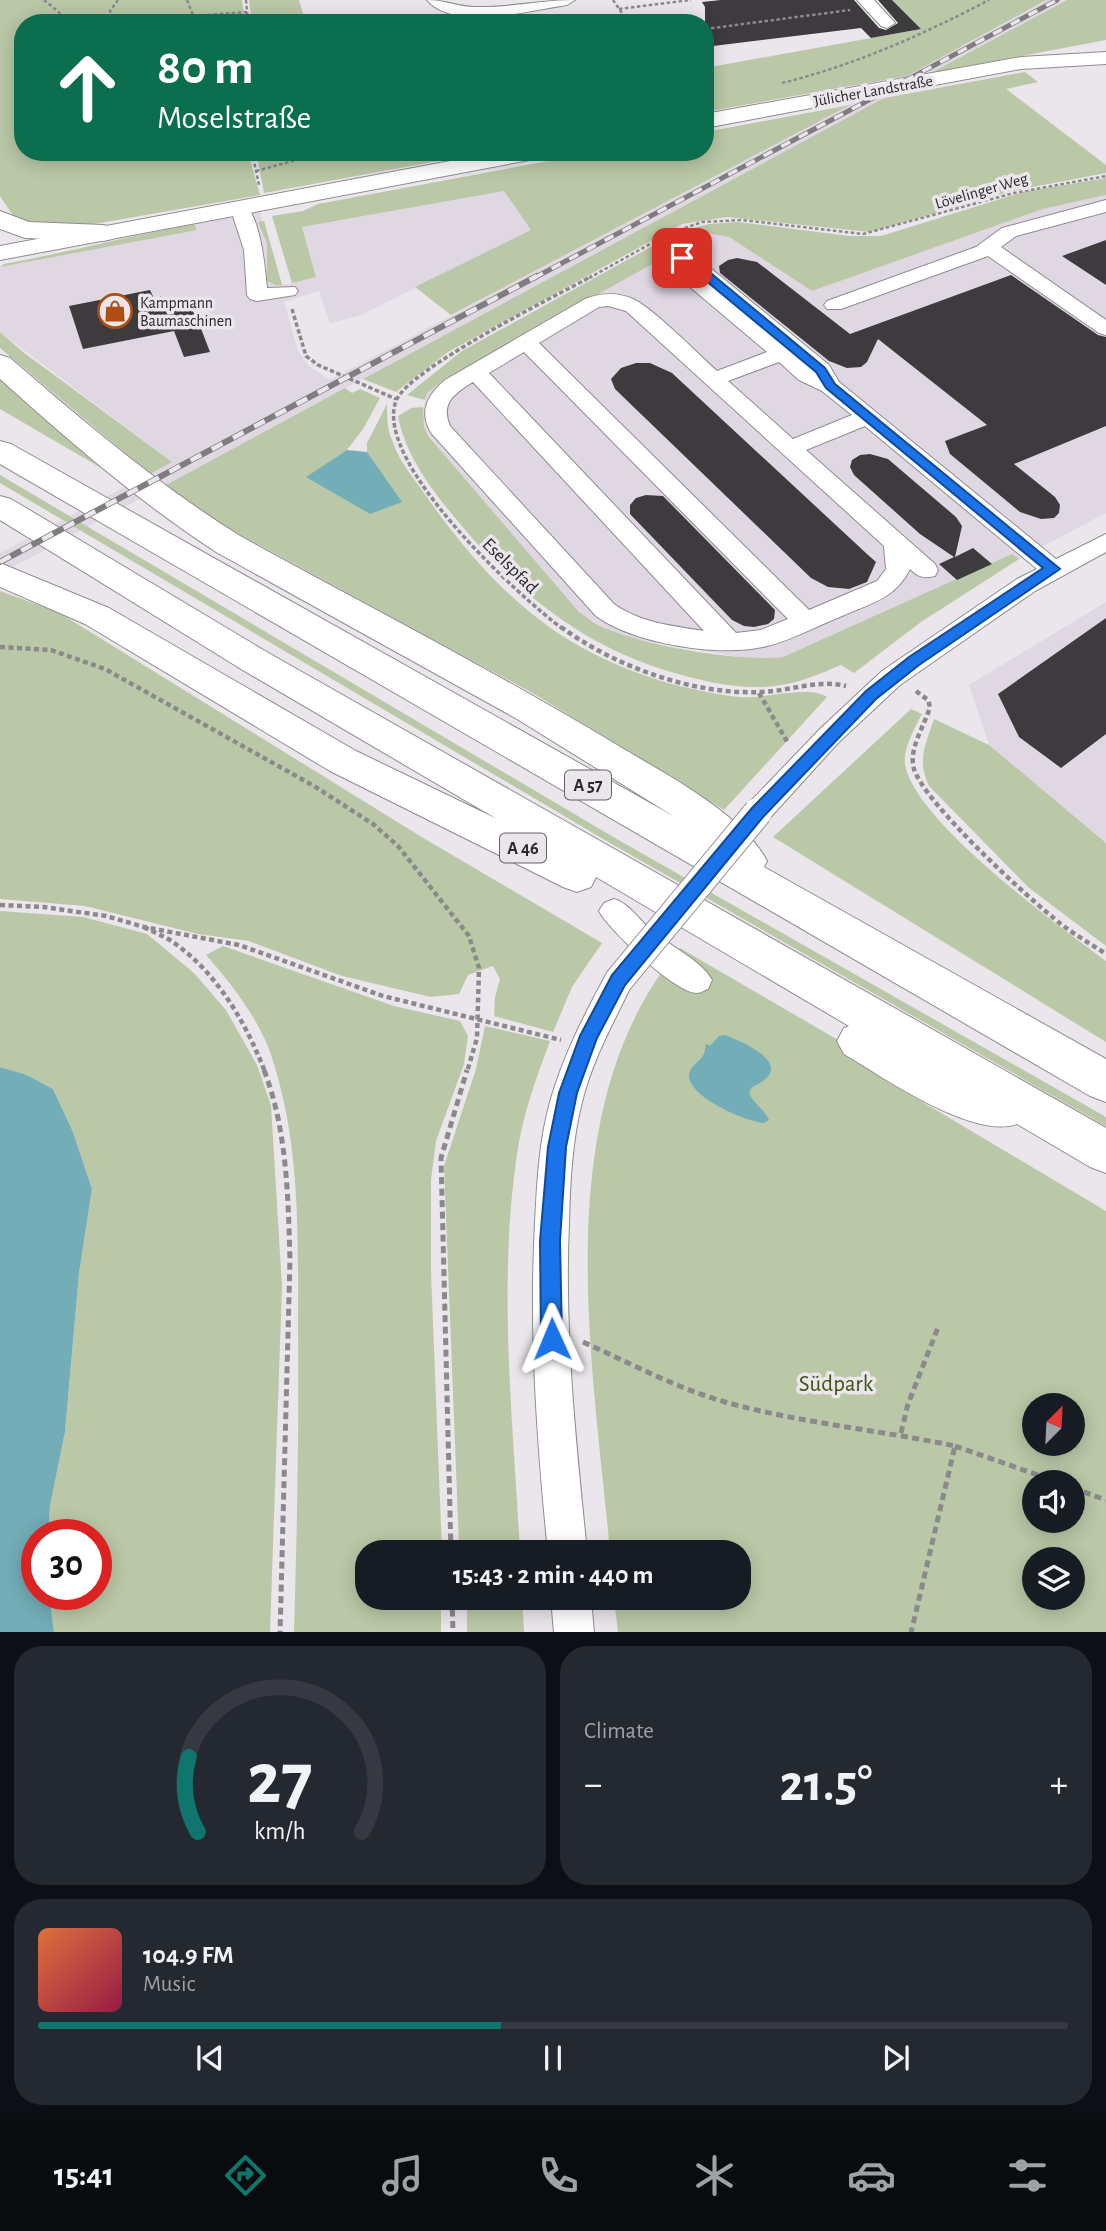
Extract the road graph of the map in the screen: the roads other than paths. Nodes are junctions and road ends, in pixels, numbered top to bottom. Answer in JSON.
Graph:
{"nodes":[{"id":1,"x":435,"y":0,"type":"edge"},
{"id":2,"x":567,"y":0,"type":"edge"},
{"id":3,"x":868,"y":4,"type":"edge"},
{"id":4,"x":887,"y":23,"type":"dead end"},
{"id":5,"x":1106,"y":45,"type":"edge"},
{"id":6,"x":1106,"y":58,"type":"edge"},
{"id":7,"x":1040,"y":61,"type":"junction"},
{"id":8,"x":714,"y":119,"type":"edge"},
{"id":9,"x":487,"y":161,"type":"edge"},
{"id":10,"x":1106,"y":206,"type":"edge"},
{"id":11,"x":239,"y":207,"type":"junction"},
{"id":12,"x":0,"y":219,"type":"edge"},
{"id":13,"x":103,"y":233,"type":"junction"},
{"id":14,"x":990,"y":248,"type":"junction"},
{"id":15,"x":0,"y":253,"type":"edge"},
{"id":16,"x":288,"y":291,"type":"road end"},
{"id":17,"x":834,"y":305,"type":"dead end"},
{"id":18,"x":1106,"y":329,"type":"edge"},
{"id":19,"x":526,"y":342,"type":"junction"},
{"id":20,"x":782,"y":354,"type":"junction"},
{"id":21,"x":0,"y":364,"type":"edge"},
{"id":22,"x":476,"y":372,"type":"junction"},
{"id":23,"x":714,"y":379,"type":"junction"},
{"id":24,"x":830,"y":386,"type":"junction"},
{"id":25,"x":867,"y":417,"type":"junction"},
{"id":26,"x":0,"y":430,"type":"edge"},
{"id":27,"x":790,"y":447,"type":"junction"},
{"id":28,"x":0,"y":451,"type":"edge"},
{"id":29,"x":0,"y":506,"type":"edge"},
{"id":30,"x":1106,"y":542,"type":"edge"},
{"id":31,"x":896,"y":543,"type":"junction"},
{"id":32,"x":0,"y":559,"type":"edge"},
{"id":33,"x":1053,"y":569,"type":"junction"},
{"id":34,"x":926,"y":570,"type":"dead end"},
{"id":35,"x":0,"y":575,"type":"edge"},
{"id":36,"x":805,"y":621,"type":"junction"},
{"id":37,"x":730,"y":643,"type":"junction"},
{"id":38,"x":253,"y":660,"type":"junction"},
{"id":39,"x":385,"y":670,"type":"junction"},
{"id":40,"x":789,"y":901,"type":"junction"},
{"id":41,"x":614,"y":911,"type":"dead end"},
{"id":42,"x":697,"y":980,"type":"dead end"},
{"id":43,"x":1106,"y":1082,"type":"edge"},
{"id":44,"x":1045,"y":1117,"type":"junction"},
{"id":45,"x":1106,"y":1152,"type":"edge"},
{"id":46,"x":566,"y":1540,"type":"edge"},
{"id":47,"x":572,"y":1610,"type":"edge"},
{"id":48,"x":574,"y":1632,"type":"edge"}],
"edges":[{"from":1,"to":2,"type":"street"},
{"from":3,"to":4,"type":"street"},
{"from":5,"to":7,"type":"main road","name":"Jülicher Landstraße"},
{"from":6,"to":7,"type":"main road","name":"Jülicher Landstraße"},
{"from":7,"to":8,"type":"main road","name":"Jülicher Landstraße"},
{"from":9,"to":11,"type":"main road"},
{"from":10,"to":14,"type":"street"},
{"from":11,"to":13,"type":"main road"},
{"from":11,"to":16,"type":"street"},
{"from":12,"to":13,"type":"highway"},
{"from":13,"to":15,"type":"main road"},
{"from":14,"to":17,"type":"street"},
{"from":14,"to":18,"type":"street"},
{"from":19,"to":22,"type":"street"},
{"from":19,"to":23,"type":"street"},
{"from":19,"to":36,"type":"street"},
{"from":20,"to":23,"type":"street"},
{"from":20,"to":24,"type":"street"},
{"from":20,"to":24,"type":"street"},
{"from":21,"to":40,"type":"highway"},
{"from":22,"to":37,"type":"street"},
{"from":22,"to":37,"type":"street"},
{"from":23,"to":27,"type":"street"},
{"from":24,"to":25,"type":"street"},
{"from":25,"to":27,"type":"street"},
{"from":25,"to":33,"type":"street"},
{"from":26,"to":39,"type":"highway"},
{"from":27,"to":31,"type":"street"},
{"from":28,"to":39,"type":"highway","number":"A 57"},
{"from":29,"to":38,"type":"highway"},
{"from":30,"to":33,"type":"street"},
{"from":31,"to":34,"type":"street"},
{"from":31,"to":36,"type":"street"},
{"from":32,"to":38,"type":"highway"},
{"from":33,"to":46,"type":"street","bridge":true},
{"from":35,"to":44,"type":"highway","number":"A 46"},
{"from":36,"to":37,"type":"street"},
{"from":38,"to":44,"type":"highway"},
{"from":39,"to":40,"type":"highway","number":"A 57"},
{"from":40,"to":43,"type":"highway","number":"A 57"},
{"from":41,"to":42,"type":"street"},
{"from":44,"to":45,"type":"highway"},
{"from":47,"to":48,"type":"street"}]}
